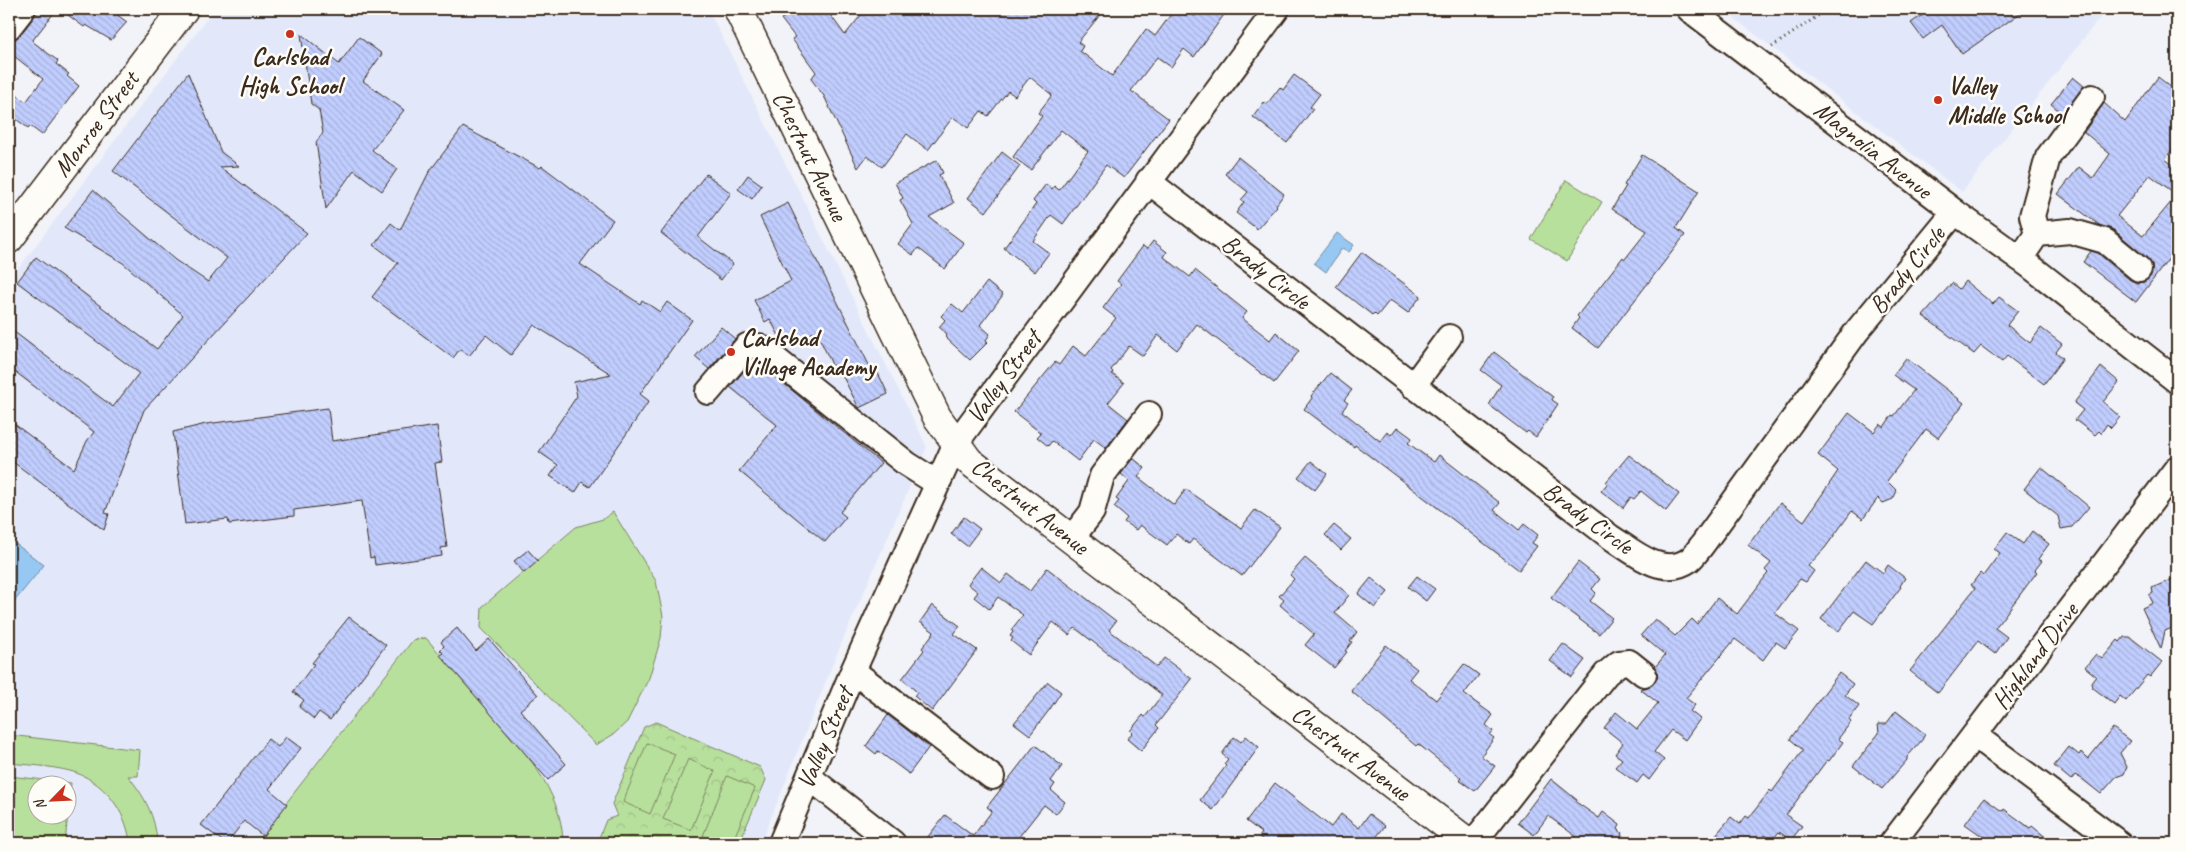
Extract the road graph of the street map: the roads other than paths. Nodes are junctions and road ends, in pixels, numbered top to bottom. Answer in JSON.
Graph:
{"nodes":[{"id":1,"x":23,"y":9,"type":"edge"},
{"id":2,"x":184,"y":9,"type":"edge"},
{"id":3,"x":738,"y":9,"type":"edge"},
{"id":4,"x":1278,"y":9,"type":"edge"},
{"id":5,"x":1689,"y":9,"type":"edge"},
{"id":6,"x":9,"y":27,"type":"edge"},
{"id":7,"x":2092,"y":97,"type":"dead end"},
{"id":8,"x":1148,"y":181,"type":"junction"},
{"id":9,"x":1955,"y":212,"type":"junction"},
{"id":10,"x":2036,"y":234,"type":"junction"},
{"id":11,"x":9,"y":239,"type":"edge"},
{"id":12,"x":2020,"y":259,"type":"junction"},
{"id":13,"x":2139,"y":269,"type":"dead end"},
{"id":14,"x":1449,"y":337,"type":"dead end"},
{"id":15,"x":2177,"y":381,"type":"edge"},
{"id":16,"x":1413,"y":386,"type":"junction"},
{"id":17,"x":708,"y":392,"type":"dead end"},
{"id":18,"x":1149,"y":414,"type":"dead end"},
{"id":19,"x":956,"y":443,"type":"junction"},
{"id":20,"x":2177,"y":468,"type":"edge"},
{"id":21,"x":938,"y":483,"type":"junction"},
{"id":22,"x":1072,"y":539,"type":"junction"},
{"id":23,"x":853,"y":671,"type":"junction"},
{"id":24,"x":1644,"y":674,"type":"dead end"},
{"id":25,"x":1974,"y":735,"type":"junction"},
{"id":26,"x":808,"y":777,"type":"junction"},
{"id":27,"x":992,"y":777,"type":"dead end"},
{"id":28,"x":781,"y":843,"type":"edge"},
{"id":29,"x":893,"y":843,"type":"edge"},
{"id":30,"x":1469,"y":843,"type":"edge"},
{"id":31,"x":1474,"y":843,"type":"edge"},
{"id":32,"x":1892,"y":843,"type":"edge"},
{"id":33,"x":2119,"y":843,"type":"edge"}],
"edges":[{"from":1,"to":6,"type":"street"},
{"from":2,"to":11,"type":"main road","name":"Monroe Street"},
{"from":3,"to":19,"type":"main road","name":"Chestnut Avenue"},
{"from":4,"to":8,"type":"street","name":"Valley Street"},
{"from":5,"to":9,"type":"street","name":"Magnolia Avenue"},
{"from":7,"to":10,"type":"street"},
{"from":8,"to":16,"type":"street","name":"Brady Circle"},
{"from":8,"to":19,"type":"street","name":"Valley Street"},
{"from":9,"to":12,"type":"street","name":"Magnolia Avenue"},
{"from":9,"to":16,"type":"street","name":"Brady Circle"},
{"from":10,"to":12,"type":"street"},
{"from":10,"to":13,"type":"street"},
{"from":12,"to":15,"type":"street","name":"Magnolia Avenue"},
{"from":14,"to":16,"type":"street"},
{"from":17,"to":21,"type":"street"},
{"from":18,"to":22,"type":"street"},
{"from":19,"to":21,"type":"street","name":"Valley Street"},
{"from":19,"to":22,"type":"main road","name":"Chestnut Avenue"},
{"from":20,"to":25,"type":"street","name":"Highland Drive"},
{"from":21,"to":23,"type":"street","name":"Valley Street"},
{"from":22,"to":30,"type":"main road","name":"Chestnut Avenue"},
{"from":23,"to":26,"type":"street","name":"Valley Street"},
{"from":23,"to":27,"type":"street"},
{"from":24,"to":31,"type":"street"},
{"from":25,"to":32,"type":"street","name":"Highland Drive"},
{"from":25,"to":33,"type":"street"},
{"from":26,"to":28,"type":"street","name":"Valley Street"},
{"from":26,"to":29,"type":"street"}]}
